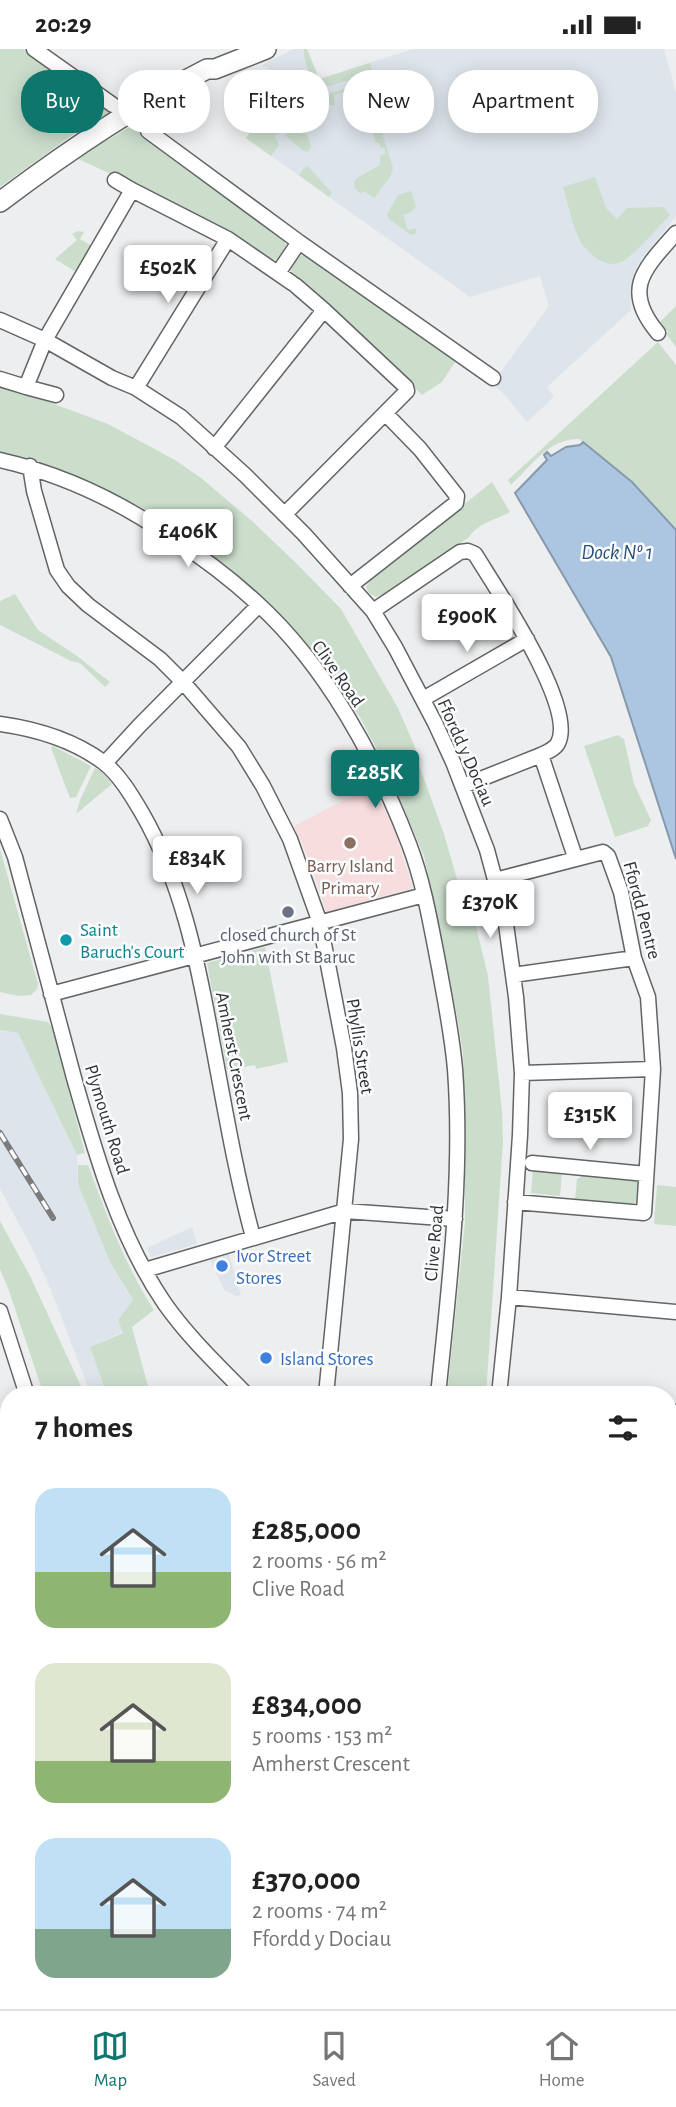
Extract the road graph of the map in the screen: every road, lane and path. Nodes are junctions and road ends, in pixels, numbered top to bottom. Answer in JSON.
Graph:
{"nodes":[{"id":1,"x":34,"y":49,"type":"edge"},
{"id":2,"x":232,"y":49,"type":"edge"},
{"id":3,"x":266,"y":49,"type":"edge"},
{"id":4,"x":207,"y":69,"type":"junction"},
{"id":5,"x":63,"y":70,"type":"edge"},
{"id":6,"x":104,"y":99,"type":"edge"},
{"id":7,"x":113,"y":105,"type":"dead end"},
{"id":8,"x":151,"y":133,"type":"edge"},
{"id":9,"x":115,"y":180,"type":"dead end"},
{"id":10,"x":132,"y":190,"type":"junction"},
{"id":11,"x":0,"y":202,"type":"edge"},
{"id":12,"x":676,"y":233,"type":"edge"},
{"id":13,"x":228,"y":239,"type":"junction"},
{"id":14,"x":299,"y":242,"type":"junction"},
{"id":15,"x":278,"y":273,"type":"junction"},
{"id":16,"x":324,"y":310,"type":"junction"},
{"id":17,"x":0,"y":320,"type":"edge"},
{"id":18,"x":658,"y":333,"type":"dead end"},
{"id":19,"x":45,"y":340,"type":"junction"},
{"id":20,"x":493,"y":378,"type":"dead end"},
{"id":21,"x":0,"y":379,"type":"edge"},
{"id":22,"x":26,"y":387,"type":"junction"},
{"id":23,"x":136,"y":388,"type":"junction"},
{"id":24,"x":56,"y":395,"type":"dead end"},
{"id":25,"x":385,"y":413,"type":"junction"},
{"id":26,"x":214,"y":448,"type":"junction"},
{"id":27,"x":0,"y":460,"type":"edge"},
{"id":28,"x":30,"y":466,"type":"junction"},
{"id":29,"x":285,"y":513,"type":"junction"},
{"id":30,"x":350,"y":586,"type":"junction"},
{"id":31,"x":259,"y":605,"type":"junction"},
{"id":32,"x":373,"y":611,"type":"junction"},
{"id":33,"x":527,"y":639,"type":"junction"},
{"id":34,"x":183,"y":682,"type":"junction"},
{"id":35,"x":423,"y":699,"type":"junction"},
{"id":36,"x":0,"y":723,"type":"edge"},
{"id":37,"x":541,"y":755,"type":"junction"},
{"id":38,"x":105,"y":763,"type":"junction"},
{"id":39,"x":463,"y":786,"type":"junction"},
{"id":40,"x":0,"y":819,"type":"edge"},
{"id":41,"x":575,"y":857,"type":"junction"},
{"id":42,"x":495,"y":880,"type":"junction"},
{"id":43,"x":424,"y":895,"type":"junction"},
{"id":44,"x":320,"y":923,"type":"junction"},
{"id":45,"x":196,"y":955,"type":"junction"},
{"id":46,"x":634,"y":958,"type":"junction"},
{"id":47,"x":513,"y":975,"type":"junction"},
{"id":48,"x":51,"y":994,"type":"junction"},
{"id":49,"x":653,"y":1069,"type":"junction"},
{"id":50,"x":522,"y":1073,"type":"junction"},
{"id":51,"x":531,"y":1163,"type":"dead end"},
{"id":52,"x":646,"y":1174,"type":"junction"},
{"id":53,"x":514,"y":1202,"type":"junction"},
{"id":54,"x":345,"y":1211,"type":"junction"},
{"id":55,"x":455,"y":1219,"type":"junction"},
{"id":56,"x":253,"y":1237,"type":"junction"},
{"id":57,"x":145,"y":1270,"type":"junction"},
{"id":58,"x":509,"y":1297,"type":"junction"},
{"id":59,"x":0,"y":1311,"type":"edge"},
{"id":60,"x":676,"y":1312,"type":"edge"},
{"id":61,"x":24,"y":1386,"type":"edge"},
{"id":62,"x":233,"y":1386,"type":"edge"},
{"id":63,"x":327,"y":1386,"type":"edge"},
{"id":64,"x":439,"y":1386,"type":"edge"},
{"id":65,"x":500,"y":1386,"type":"edge"}],
"edges":[{"from":1,"to":5,"type":"street"},
{"from":2,"to":4,"type":"street"},
{"from":3,"to":4,"type":"street"},
{"from":4,"to":11,"type":"street"},
{"from":6,"to":7,"type":"street"},
{"from":8,"to":14,"type":"street"},
{"from":9,"to":10,"type":"street"},
{"from":10,"to":13,"type":"street"},
{"from":10,"to":19,"type":"street"},
{"from":12,"to":18,"type":"street"},
{"from":13,"to":15,"type":"street"},
{"from":13,"to":23,"type":"street"},
{"from":14,"to":15,"type":"street"},
{"from":14,"to":20,"type":"street"},
{"from":15,"to":16,"type":"street"},
{"from":16,"to":25,"type":"street"},
{"from":16,"to":26,"type":"street"},
{"from":17,"to":19,"type":"street","name":"Ffordd y Dociau"},
{"from":19,"to":22,"type":"street"},
{"from":19,"to":23,"type":"street","name":"Ffordd y Dociau"},
{"from":21,"to":22,"type":"street"},
{"from":22,"to":24,"type":"street"},
{"from":23,"to":26,"type":"street","name":"Ffordd y Dociau"},
{"from":25,"to":29,"type":"street"},
{"from":25,"to":30,"type":"street"},
{"from":26,"to":29,"type":"street","name":"Ffordd y Dociau"},
{"from":27,"to":28,"type":"street","name":"Clive Road"},
{"from":28,"to":31,"type":"street","name":"Clive Road"},
{"from":28,"to":34,"type":"street","name":"Phyllis Street"},
{"from":29,"to":30,"type":"street","name":"Ffordd y Dociau"},
{"from":30,"to":32,"type":"street","name":"Ffordd y Dociau"},
{"from":31,"to":34,"type":"street"},
{"from":31,"to":43,"type":"street","name":"Clive Road"},
{"from":32,"to":33,"type":"street"},
{"from":32,"to":35,"type":"street","name":"Ffordd y Dociau"},
{"from":33,"to":35,"type":"street"},
{"from":33,"to":37,"type":"street"},
{"from":34,"to":38,"type":"street"},
{"from":34,"to":44,"type":"street","name":"Phyllis Street"},
{"from":35,"to":39,"type":"street","name":"Ffordd y Dociau"},
{"from":36,"to":38,"type":"street","name":"Amherst Crescent"},
{"from":37,"to":39,"type":"street"},
{"from":37,"to":41,"type":"street"},
{"from":38,"to":45,"type":"street","name":"Amherst Crescent"},
{"from":39,"to":42,"type":"street","name":"Ffordd y Dociau"},
{"from":40,"to":48,"type":"street","name":"Plymouth Road"},
{"from":41,"to":42,"type":"street","name":"Ffordd Pentre"},
{"from":41,"to":46,"type":"street","name":"Ffordd Pentre"},
{"from":42,"to":47,"type":"street","name":"Ffordd y Dociau"},
{"from":43,"to":44,"type":"street"},
{"from":43,"to":55,"type":"street","name":"Clive Road"},
{"from":44,"to":45,"type":"street"},
{"from":44,"to":54,"type":"street","name":"Phyllis Street"},
{"from":45,"to":48,"type":"street"},
{"from":45,"to":56,"type":"street","name":"Amherst Crescent"},
{"from":46,"to":47,"type":"street"},
{"from":46,"to":49,"type":"street","name":"Ffordd Pentre"},
{"from":47,"to":50,"type":"street","name":"Ffordd y Dociau"},
{"from":48,"to":57,"type":"street","name":"Plymouth Road"},
{"from":49,"to":50,"type":"street"},
{"from":49,"to":52,"type":"street","name":"Ffordd Pentre"},
{"from":50,"to":53,"type":"street","name":"Ffordd y Dociau"},
{"from":51,"to":52,"type":"street"},
{"from":52,"to":53,"type":"street","name":"Ffordd Pentre"},
{"from":53,"to":58,"type":"street","name":"Ffordd y Dociau"},
{"from":54,"to":55,"type":"street"},
{"from":54,"to":56,"type":"street"},
{"from":54,"to":63,"type":"street","name":"Phyllis Street"},
{"from":55,"to":64,"type":"street","name":"Clive Road"},
{"from":56,"to":57,"type":"street"},
{"from":57,"to":62,"type":"street","name":"Plymouth Road"},
{"from":58,"to":60,"type":"street"},
{"from":58,"to":65,"type":"street","name":"Ffordd y Dociau"},
{"from":59,"to":61,"type":"street"}]}
